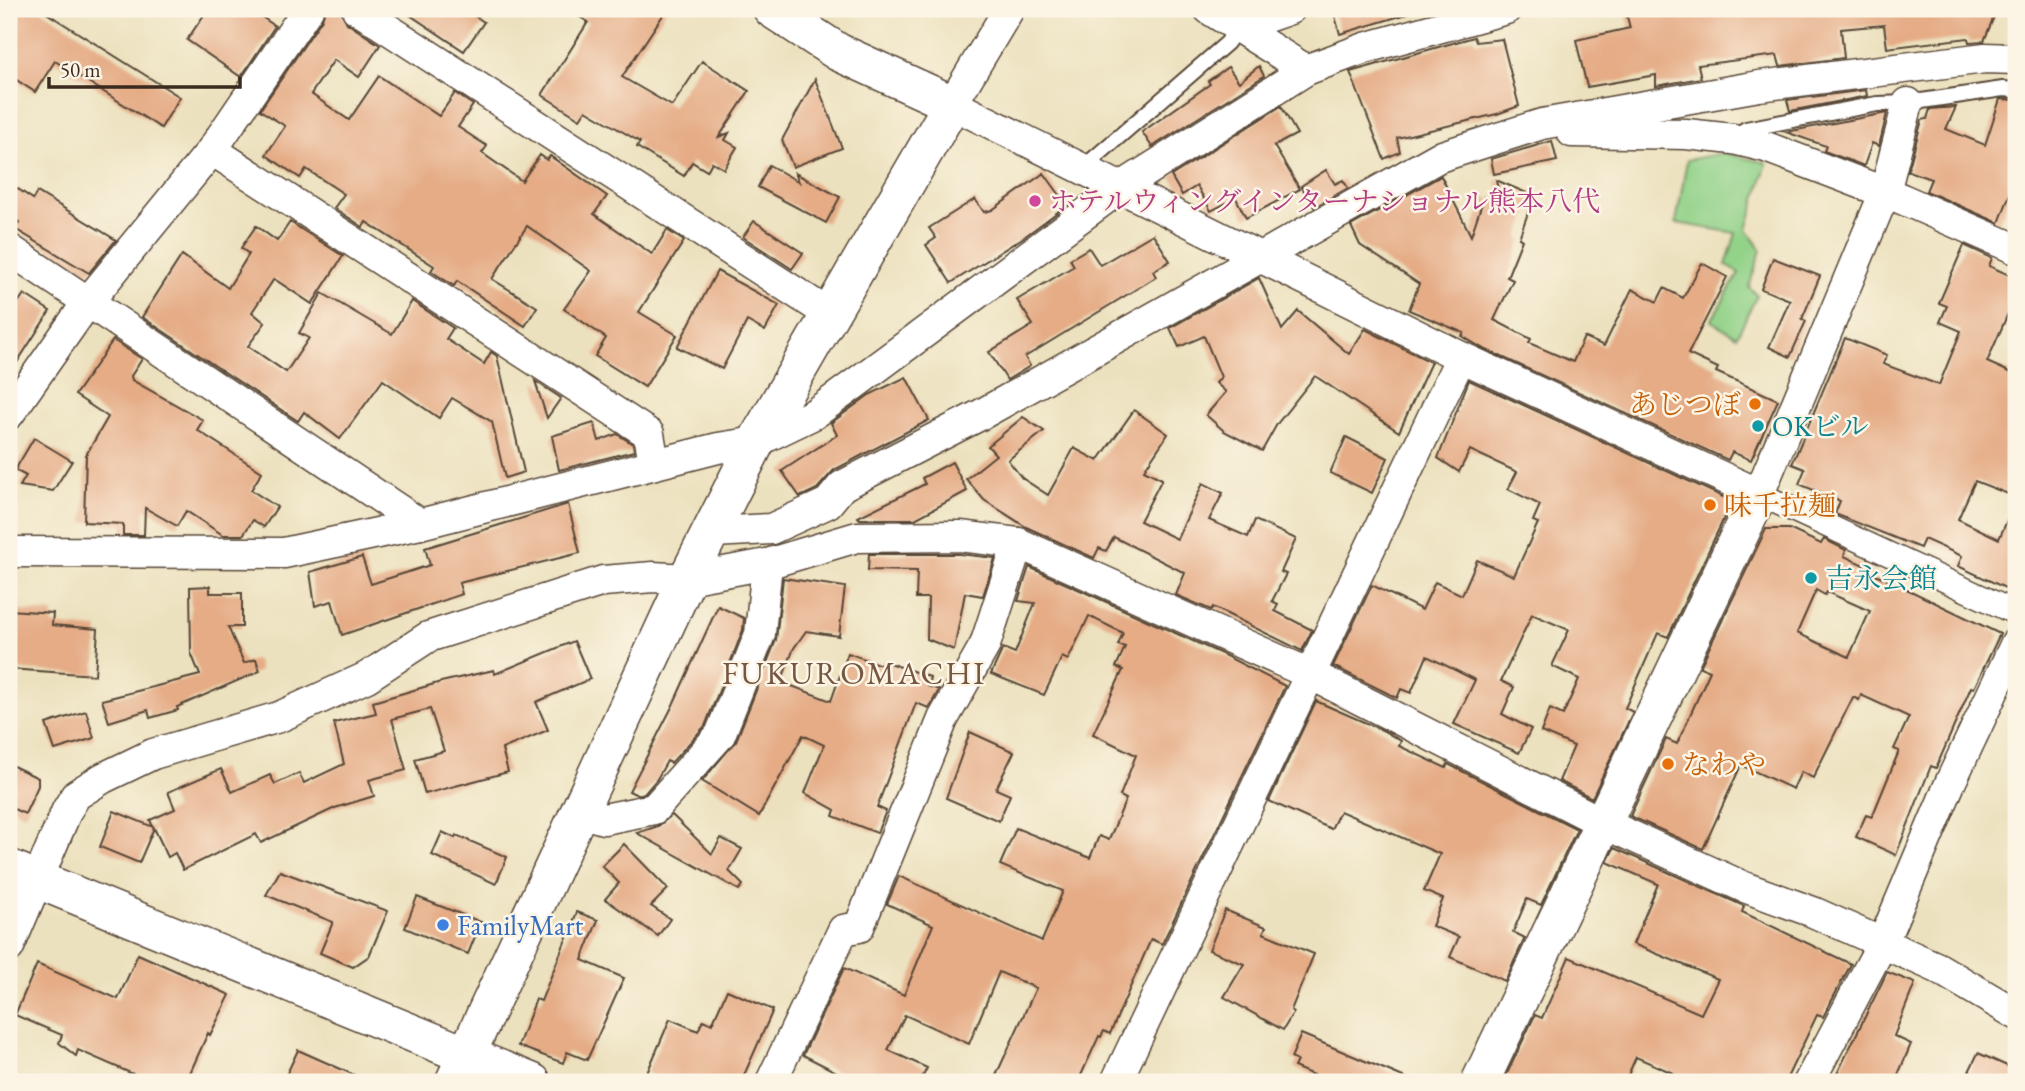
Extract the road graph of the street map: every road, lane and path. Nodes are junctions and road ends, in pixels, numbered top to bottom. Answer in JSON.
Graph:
{"nodes":[{"id":1,"x":308,"y":9,"type":"edge"},
{"id":2,"x":357,"y":9,"type":"edge"},
{"id":3,"x":772,"y":9,"type":"edge"},
{"id":4,"x":815,"y":9,"type":"edge"},
{"id":5,"x":1009,"y":9,"type":"edge"},
{"id":6,"x":1209,"y":9,"type":"edge"},
{"id":7,"x":1290,"y":9,"type":"edge"},
{"id":8,"x":1506,"y":9,"type":"edge"},
{"id":9,"x":1238,"y":27,"type":"junction"},
{"id":10,"x":2016,"y":58,"type":"edge"},
{"id":11,"x":1306,"y":70,"type":"junction"},
{"id":12,"x":2016,"y":90,"type":"edge"},
{"id":13,"x":1908,"y":103,"type":"junction"},
{"id":14,"x":952,"y":104,"type":"junction"},
{"id":15,"x":1542,"y":124,"type":"junction"},
{"id":16,"x":1733,"y":139,"type":"junction"},
{"id":17,"x":212,"y":150,"type":"junction"},
{"id":18,"x":1084,"y":167,"type":"junction"},
{"id":19,"x":1120,"y":188,"type":"junction"},
{"id":20,"x":1885,"y":192,"type":"junction"},
{"id":21,"x":9,"y":249,"type":"edge"},
{"id":22,"x":2016,"y":249,"type":"edge"},
{"id":23,"x":1257,"y":257,"type":"junction"},
{"id":24,"x":88,"y":303,"type":"junction"},
{"id":25,"x":829,"y":314,"type":"junction"},
{"id":26,"x":1461,"y":357,"type":"junction"},
{"id":27,"x":9,"y":414,"type":"edge"},
{"id":28,"x":756,"y":442,"type":"junction"},
{"id":29,"x":654,"y":463,"type":"junction"},
{"id":30,"x":1759,"y":494,"type":"junction"},
{"id":31,"x":420,"y":524,"type":"junction"},
{"id":32,"x":712,"y":531,"type":"junction"},
{"id":33,"x":1018,"y":543,"type":"junction"},
{"id":34,"x":9,"y":552,"type":"edge"},
{"id":35,"x":767,"y":564,"type":"junction"},
{"id":36,"x":687,"y":579,"type":"junction"},
{"id":37,"x":2016,"y":613,"type":"edge"},
{"id":38,"x":2016,"y":643,"type":"edge"},
{"id":39,"x":1310,"y":674,"type":"junction"},
{"id":40,"x":579,"y":812,"type":"junction"},
{"id":41,"x":1605,"y":824,"type":"junction"},
{"id":42,"x":22,"y":874,"type":"edge"},
{"id":43,"x":1883,"y":942,"type":"junction"},
{"id":44,"x":9,"y":947,"type":"edge"},
{"id":45,"x":2016,"y":1014,"type":"edge"},
{"id":46,"x":460,"y":1069,"type":"edge"},
{"id":47,"x":532,"y":1082,"type":"edge"},
{"id":48,"x":771,"y":1082,"type":"edge"},
{"id":49,"x":1116,"y":1082,"type":"edge"},
{"id":50,"x":1480,"y":1082,"type":"edge"},
{"id":51,"x":1809,"y":1082,"type":"edge"}],
"edges":[{"from":1,"to":17,"type":"street"},
{"from":2,"to":25,"type":"street"},
{"from":3,"to":14,"type":"street"},
{"from":4,"to":14,"type":"street"},
{"from":5,"to":14,"type":"street"},
{"from":6,"to":9,"type":"street"},
{"from":7,"to":9,"type":"street"},
{"from":8,"to":11,"type":"street"},
{"from":9,"to":11,"type":"street"},
{"from":9,"to":18,"type":"lane"},
{"from":10,"to":15,"type":"street"},
{"from":11,"to":19,"type":"street"},
{"from":12,"to":13,"type":"lane"},
{"from":13,"to":16,"type":"lane"},
{"from":13,"to":20,"type":"street"},
{"from":14,"to":18,"type":"street"},
{"from":14,"to":25,"type":"street"},
{"from":15,"to":16,"type":"street"},
{"from":15,"to":23,"type":"street"},
{"from":16,"to":20,"type":"street"},
{"from":17,"to":24,"type":"street"},
{"from":17,"to":29,"type":"street"},
{"from":18,"to":19,"type":"street"},
{"from":19,"to":23,"type":"street"},
{"from":19,"to":28,"type":"street"},
{"from":20,"to":22,"type":"street"},
{"from":20,"to":30,"type":"street"},
{"from":21,"to":24,"type":"street"},
{"from":23,"to":26,"type":"street"},
{"from":23,"to":32,"type":"street"},
{"from":24,"to":27,"type":"street"},
{"from":24,"to":31,"type":"street"},
{"from":25,"to":28,"type":"street"},
{"from":26,"to":30,"type":"street"},
{"from":26,"to":39,"type":"street"},
{"from":28,"to":29,"type":"street"},
{"from":28,"to":32,"type":"street"},
{"from":29,"to":31,"type":"street"},
{"from":30,"to":37,"type":"street"},
{"from":30,"to":41,"type":"street"},
{"from":31,"to":34,"type":"street"},
{"from":32,"to":36,"type":"street"},
{"from":33,"to":35,"type":"street"},
{"from":33,"to":39,"type":"street"},
{"from":33,"to":48,"type":"street"},
{"from":35,"to":36,"type":"street"},
{"from":35,"to":40,"type":"street"},
{"from":36,"to":40,"type":"street"},
{"from":36,"to":42,"type":"street"},
{"from":38,"to":43,"type":"street"},
{"from":39,"to":41,"type":"street"},
{"from":39,"to":49,"type":"street"},
{"from":40,"to":46,"type":"street"},
{"from":41,"to":43,"type":"street"},
{"from":41,"to":50,"type":"street"},
{"from":42,"to":44,"type":"street"},
{"from":42,"to":46,"type":"street"},
{"from":43,"to":45,"type":"street"},
{"from":43,"to":51,"type":"street"},
{"from":46,"to":47,"type":"street"}]}
